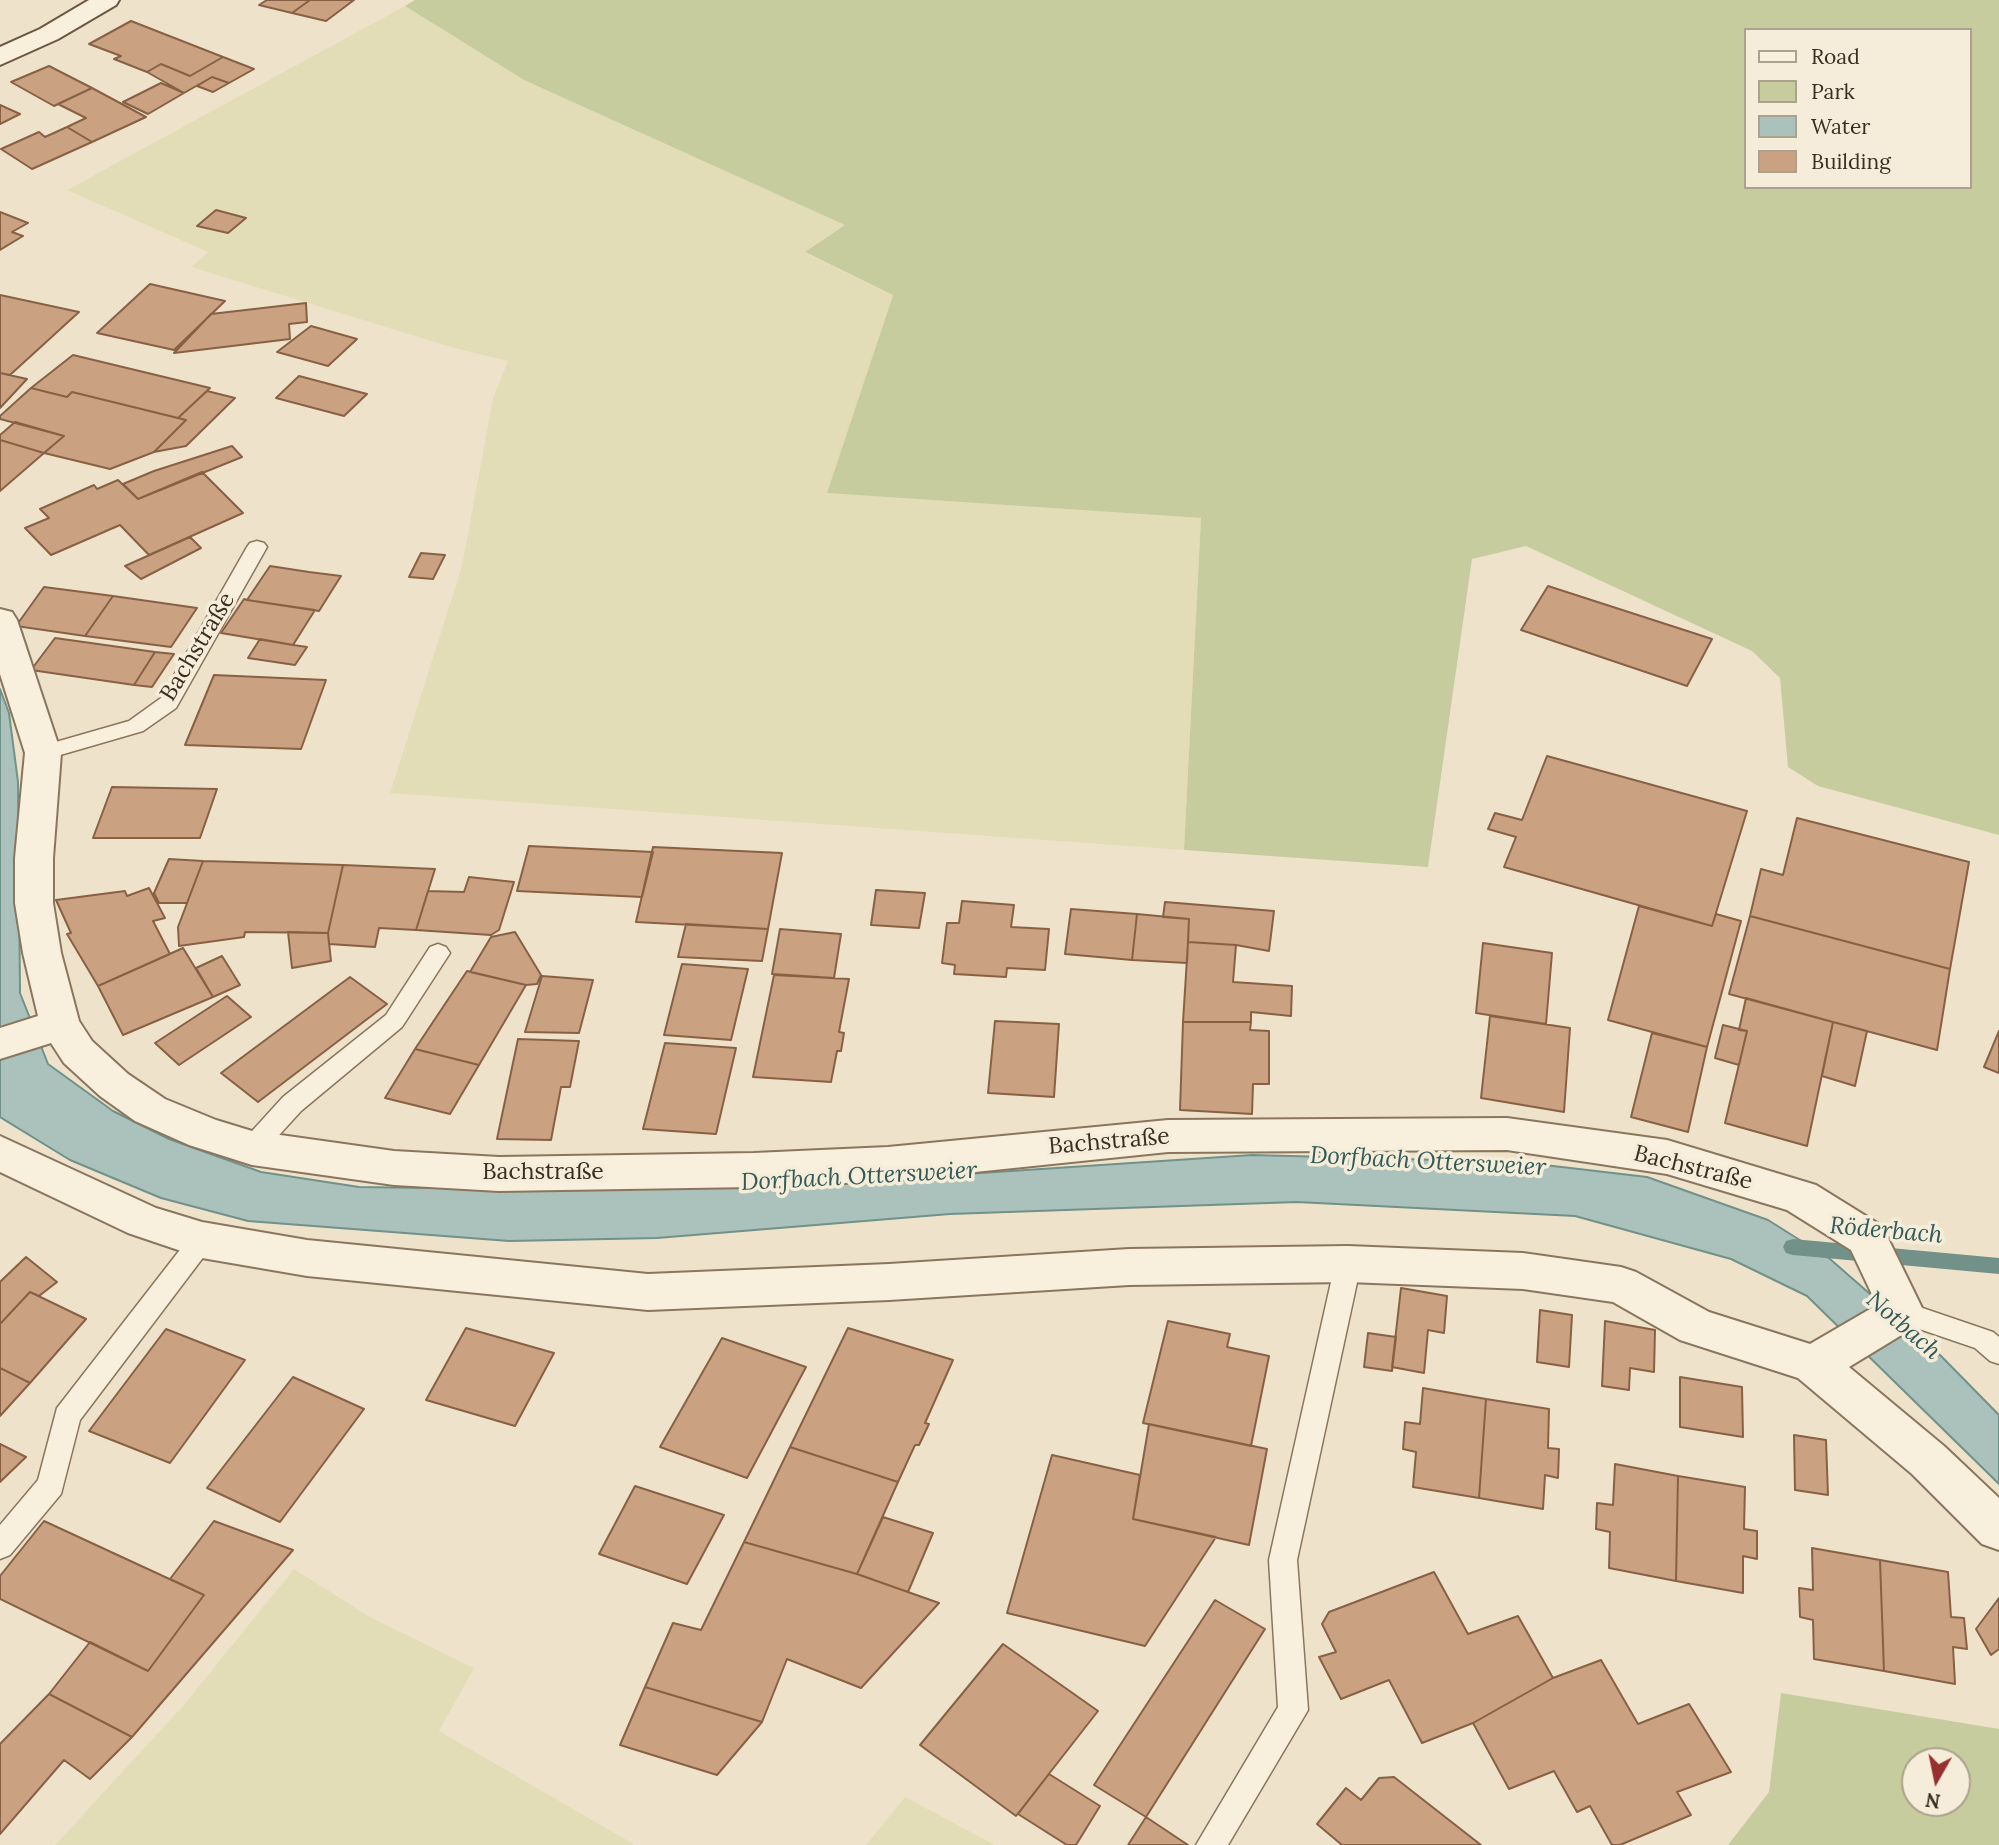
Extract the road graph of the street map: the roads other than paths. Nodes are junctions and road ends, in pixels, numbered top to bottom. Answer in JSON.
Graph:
{"nodes":[{"id":1,"x":107,"y":0,"type":"edge"},
{"id":2,"x":0,"y":57,"type":"edge"},
{"id":3,"x":257,"y":547,"type":"dead end"},
{"id":4,"x":0,"y":620,"type":"edge"},
{"id":5,"x":43,"y":753,"type":"junction"},
{"id":6,"x":438,"y":953,"type":"dead end"},
{"id":7,"x":52,"y":1026,"type":"junction"},
{"id":8,"x":0,"y":1044,"type":"edge"},
{"id":9,"x":252,"y":1148,"type":"junction"},
{"id":10,"x":0,"y":1153,"type":"edge"},
{"id":11,"x":202,"y":1240,"type":"junction"},
{"id":12,"x":1348,"y":1264,"type":"junction"},
{"id":13,"x":1902,"y":1312,"type":"junction"},
{"id":14,"x":1992,"y":1347,"type":"edge"},
{"id":15,"x":1827,"y":1357,"type":"junction"},
{"id":16,"x":1999,"y":1529,"type":"edge"},
{"id":17,"x":0,"y":1546,"type":"edge"},
{"id":18,"x":1211,"y":1845,"type":"edge"}],
"edges":[{"from":1,"to":2,"type":"street"},
{"from":3,"to":5,"type":"lane","name":"Bachstraße"},
{"from":4,"to":5,"type":"street","name":"Bachstraße"},
{"from":5,"to":7,"type":"street","name":"Bachstraße"},
{"from":6,"to":9,"type":"lane"},
{"from":7,"to":8,"type":"street"},
{"from":7,"to":9,"type":"street","name":"Bachstraße"},
{"from":9,"to":13,"type":"street","name":"Bachstraße"},
{"from":10,"to":11,"type":"street"},
{"from":11,"to":12,"type":"street"},
{"from":11,"to":17,"type":"lane"},
{"from":12,"to":15,"type":"street"},
{"from":12,"to":18,"type":"lane"},
{"from":13,"to":14,"type":"lane"},
{"from":13,"to":15,"type":"street"},
{"from":15,"to":16,"type":"street"}]}
